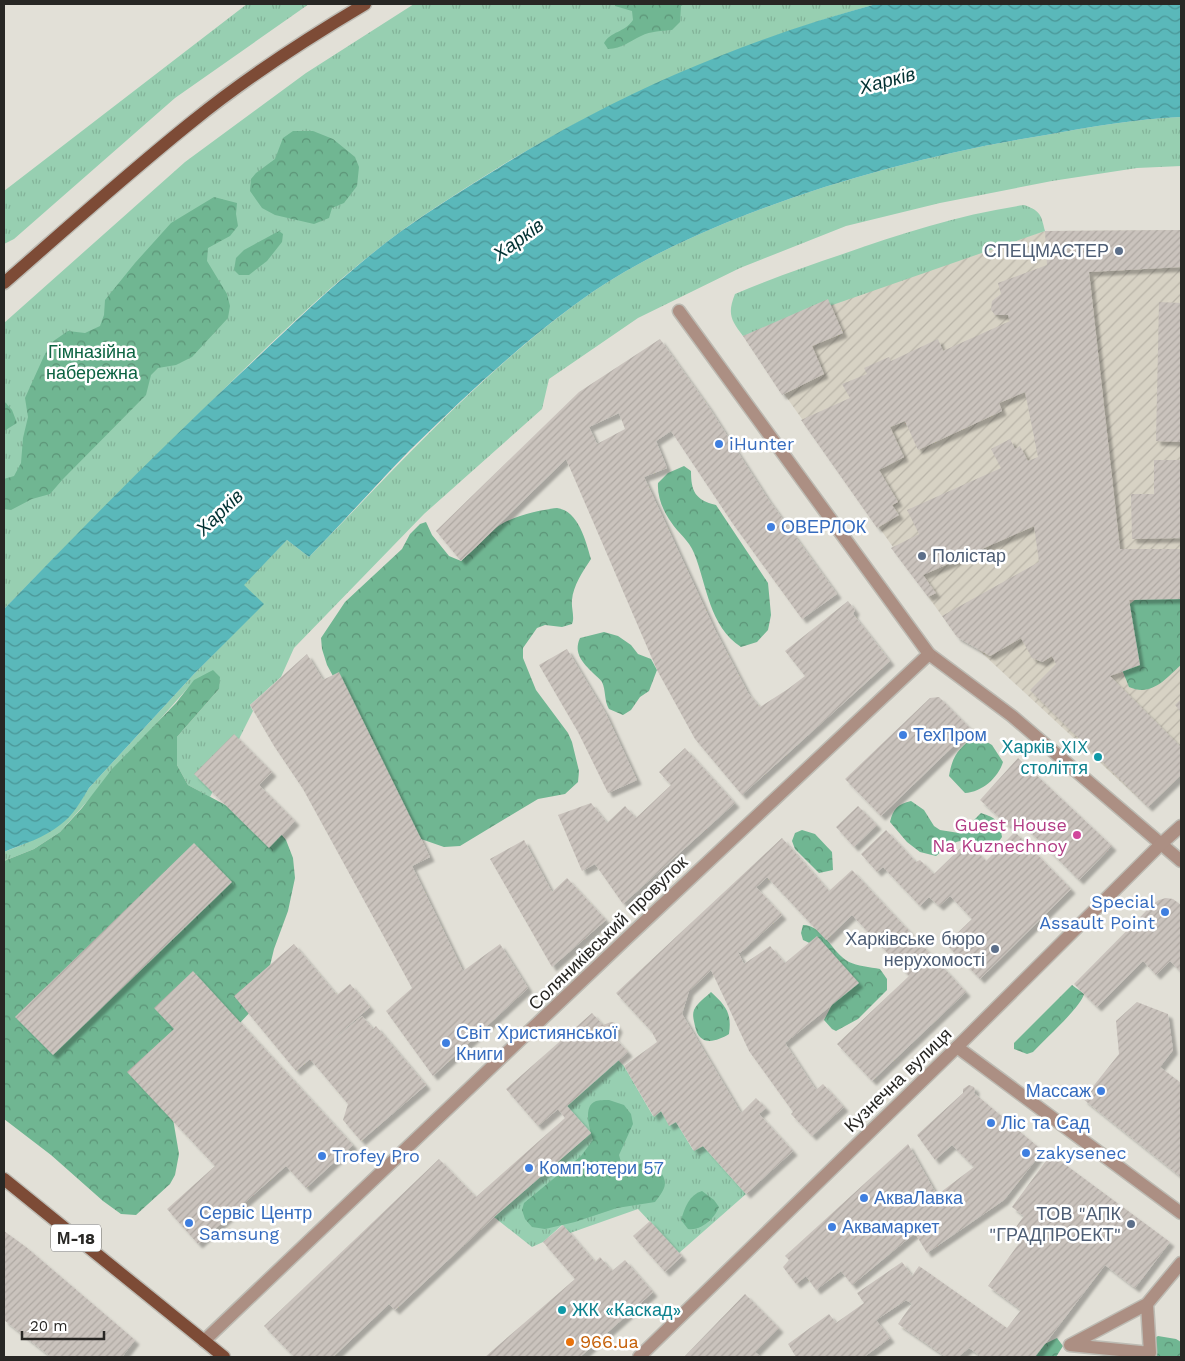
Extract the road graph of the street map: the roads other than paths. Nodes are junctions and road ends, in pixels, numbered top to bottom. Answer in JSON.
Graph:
{"nodes":[{"id":1,"x":365,"y":4,"type":"edge"},
{"id":2,"x":4,"y":283,"type":"edge"},
{"id":3,"x":679,"y":311,"type":"dead end"},
{"id":4,"x":929,"y":654,"type":"junction"},
{"id":5,"x":1181,"y":826,"type":"edge"},
{"id":6,"x":1161,"y":844,"type":"junction"},
{"id":7,"x":1181,"y":860,"type":"edge"},
{"id":8,"x":957,"y":1047,"type":"junction"},
{"id":9,"x":4,"y":1179,"type":"edge"},
{"id":10,"x":1181,"y":1213,"type":"edge"},
{"id":11,"x":1181,"y":1263,"type":"edge"},
{"id":12,"x":1147,"y":1304,"type":"junction"},
{"id":13,"x":204,"y":1342,"type":"junction"},
{"id":14,"x":224,"y":1357,"type":"edge"},
{"id":15,"x":639,"y":1357,"type":"edge"}],
"edges":[{"from":1,"to":2,"type":"main road"},
{"from":3,"to":4,"type":"street"},
{"from":4,"to":6,"type":"street"},
{"from":4,"to":13,"type":"street","name":"Соляниківський провулок"},
{"from":5,"to":6,"type":"street","name":"Кузнечна вулиця"},
{"from":6,"to":7,"type":"street"},
{"from":6,"to":8,"type":"street","name":"Кузнечна вулиця"},
{"from":8,"to":10,"type":"street"},
{"from":8,"to":15,"type":"street","name":"Кузнечна вулиця"},
{"from":9,"to":13,"type":"main road","number":"М-18"},
{"from":11,"to":12,"type":"street"},
{"from":12,"to":12,"type":"street"},
{"from":13,"to":14,"type":"main road","number":"М-18"}]}
